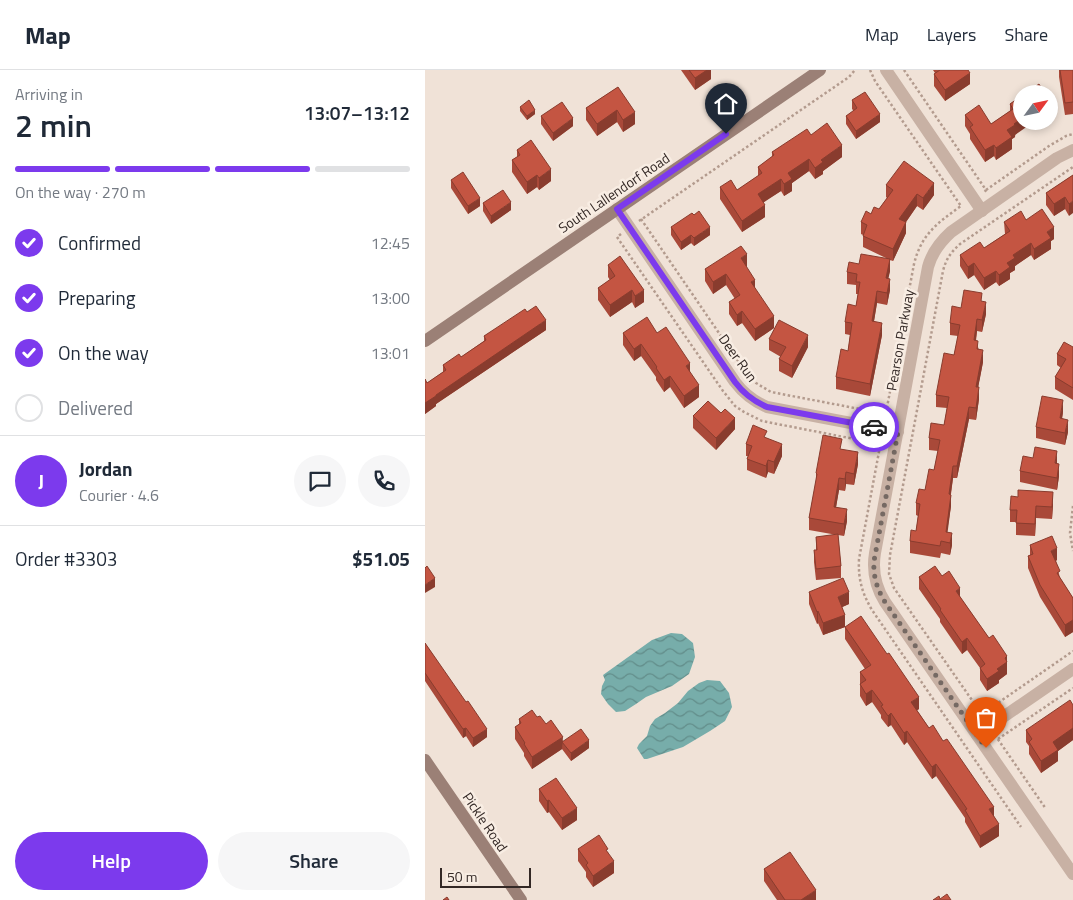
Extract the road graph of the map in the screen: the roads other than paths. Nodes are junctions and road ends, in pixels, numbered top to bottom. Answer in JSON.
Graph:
{"nodes":[{"id":1,"x":820,"y":70,"type":"edge"},
{"id":2,"x":886,"y":70,"type":"edge"},
{"id":3,"x":1073,"y":150,"type":"edge"},
{"id":4,"x":617,"y":209,"type":"junction"},
{"id":5,"x":982,"y":211,"type":"junction"},
{"id":6,"x":425,"y":341,"type":"edge"},
{"id":7,"x":898,"y":432,"type":"junction"},
{"id":8,"x":1073,"y":669,"type":"edge"},
{"id":9,"x":977,"y":735,"type":"junction"},
{"id":10,"x":425,"y":760,"type":"edge"},
{"id":11,"x":1073,"y":874,"type":"edge"},
{"id":12,"x":521,"y":900,"type":"edge"}],
"edges":[{"from":1,"to":4,"type":"street","name":"South Lallendorf Road"},
{"from":2,"to":5,"type":"street"},
{"from":3,"to":5,"type":"street","name":"Pearson Parkway"},
{"from":4,"to":6,"type":"street","name":"South Lallendorf Road"},
{"from":4,"to":7,"type":"street","name":"Deer Run"},
{"from":5,"to":7,"type":"street","name":"Pearson Parkway"},
{"from":7,"to":9,"type":"street","name":"Pearson Parkway"},
{"from":8,"to":9,"type":"street"},
{"from":9,"to":11,"type":"street","name":"Pearson Parkway"},
{"from":10,"to":12,"type":"street","name":"Pickle Road"}]}
